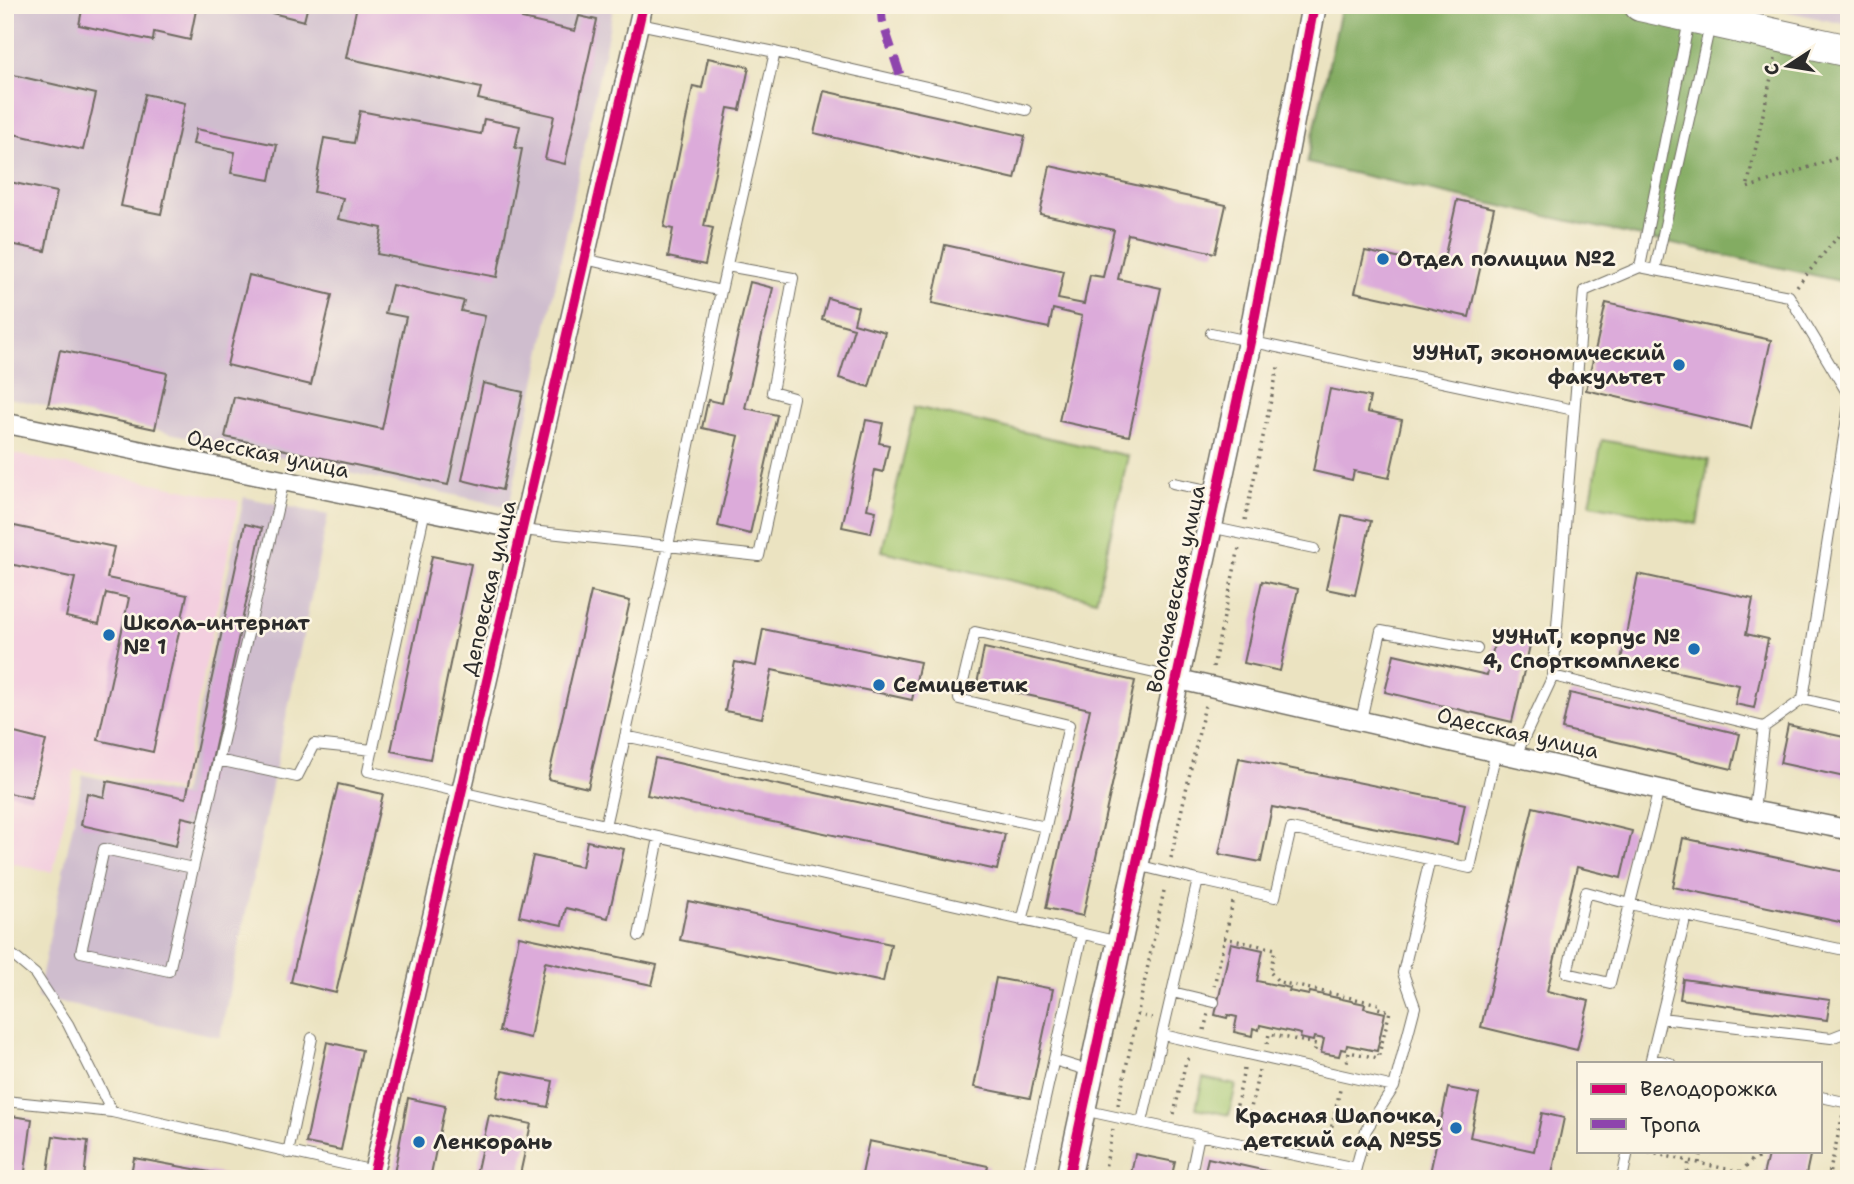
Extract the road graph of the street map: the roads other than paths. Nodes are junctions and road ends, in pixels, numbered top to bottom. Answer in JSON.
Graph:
{"nodes":[{"id":1,"x":1314,"y":5,"type":"edge"},
{"id":2,"x":1640,"y":5,"type":"edge"},
{"id":3,"x":641,"y":15,"type":"edge"},
{"id":4,"x":1701,"y":18,"type":"junction"},
{"id":5,"x":1849,"y":51,"type":"edge"},
{"id":6,"x":775,"y":52,"type":"junction"},
{"id":7,"x":1026,"y":110,"type":"dead end"},
{"id":8,"x":585,"y":258,"type":"junction"},
{"id":9,"x":727,"y":266,"type":"junction"},
{"id":10,"x":1640,"y":267,"type":"junction"},
{"id":11,"x":1655,"y":270,"type":"junction"},
{"id":12,"x":721,"y":292,"type":"junction"},
{"id":13,"x":1211,"y":333,"type":"dead end"},
{"id":14,"x":1250,"y":342,"type":"junction"},
{"id":15,"x":1849,"y":396,"type":"edge"},
{"id":16,"x":1849,"y":405,"type":"edge"},
{"id":17,"x":1574,"y":410,"type":"junction"},
{"id":18,"x":5,"y":423,"type":"edge"},
{"id":19,"x":284,"y":480,"type":"junction"},
{"id":20,"x":1173,"y":483,"type":"dead end"},
{"id":21,"x":1217,"y":492,"type":"junction"},
{"id":22,"x":425,"y":510,"type":"junction"},
{"id":23,"x":1210,"y":527,"type":"junction"},
{"id":24,"x":522,"y":530,"type":"junction"},
{"id":25,"x":668,"y":546,"type":"junction"},
{"id":26,"x":1314,"y":549,"type":"dead end"},
{"id":27,"x":1477,"y":649,"type":"dead end"},
{"id":28,"x":1553,"y":676,"type":"junction"},
{"id":29,"x":1177,"y":679,"type":"junction"},
{"id":30,"x":1802,"y":699,"type":"junction"},
{"id":31,"x":1849,"y":710,"type":"edge"},
{"id":32,"x":1361,"y":720,"type":"junction"},
{"id":33,"x":1765,"y":727,"type":"junction"},
{"id":34,"x":625,"y":736,"type":"junction"},
{"id":35,"x":373,"y":750,"type":"junction"},
{"id":36,"x":1496,"y":751,"type":"junction"},
{"id":37,"x":1516,"y":755,"type":"junction"},
{"id":38,"x":218,"y":760,"type":"junction"},
{"id":39,"x":1659,"y":789,"type":"junction"},
{"id":40,"x":461,"y":793,"type":"junction"},
{"id":41,"x":1754,"y":811,"type":"junction"},
{"id":42,"x":604,"y":826,"type":"junction"},
{"id":43,"x":1046,"y":827,"type":"junction"},
{"id":44,"x":1849,"y":830,"type":"edge"},
{"id":45,"x":659,"y":838,"type":"junction"},
{"id":46,"x":1430,"y":859,"type":"junction"},
{"id":47,"x":1136,"y":865,"type":"junction"},
{"id":48,"x":193,"y":868,"type":"junction"},
{"id":49,"x":1198,"y":880,"type":"junction"},
{"id":50,"x":1630,"y":904,"type":"junction"},
{"id":51,"x":1686,"y":916,"type":"junction"},
{"id":52,"x":1022,"y":920,"type":"junction"},
{"id":53,"x":1082,"y":934,"type":"junction"},
{"id":54,"x":639,"y":936,"type":"dead end"},
{"id":55,"x":1119,"y":943,"type":"junction"},
{"id":56,"x":5,"y":950,"type":"edge"},
{"id":57,"x":1849,"y":951,"type":"edge"},
{"id":58,"x":1172,"y":992,"type":"junction"},
{"id":59,"x":1212,"y":1001,"type":"road end"},
{"id":60,"x":1661,"y":1018,"type":"junction"},
{"id":61,"x":1849,"y":1031,"type":"edge"},
{"id":62,"x":1163,"y":1035,"type":"junction"},
{"id":63,"x":312,"y":1038,"type":"dead end"},
{"id":64,"x":1054,"y":1060,"type":"junction"},
{"id":65,"x":1651,"y":1061,"type":"edge"},
{"id":66,"x":1091,"y":1071,"type":"junction"},
{"id":67,"x":1394,"y":1087,"type":"junction"},
{"id":68,"x":1822,"y":1097,"type":"edge"},
{"id":69,"x":5,"y":1101,"type":"edge"},
{"id":70,"x":1849,"y":1103,"type":"edge"},
{"id":71,"x":1083,"y":1110,"type":"junction"},
{"id":72,"x":112,"y":1112,"type":"junction"},
{"id":73,"x":1142,"y":1122,"type":"junction"},
{"id":74,"x":1199,"y":1135,"type":"junction"},
{"id":75,"x":1628,"y":1152,"type":"edge"},
{"id":76,"x":288,"y":1153,"type":"junction"},
{"id":77,"x":1354,"y":1173,"type":"edge"},
{"id":78,"x":373,"y":1175,"type":"edge"},
{"id":79,"x":1027,"y":1179,"type":"edge"},
{"id":80,"x":1068,"y":1179,"type":"edge"},
{"id":81,"x":1190,"y":1179,"type":"edge"},
{"id":82,"x":1622,"y":1179,"type":"edge"}],
"edges":[{"from":1,"to":14,"type":"street","name":"Волочаевская улица"},
{"from":2,"to":4,"type":"main road"},
{"from":3,"to":6,"type":"lane"},
{"from":3,"to":8,"type":"street","name":"Деповская улица"},
{"from":4,"to":5,"type":"main road"},
{"from":4,"to":10,"type":"lane"},
{"from":4,"to":11,"type":"lane"},
{"from":6,"to":7,"type":"lane"},
{"from":6,"to":9,"type":"lane"},
{"from":8,"to":12,"type":"lane"},
{"from":8,"to":24,"type":"street","name":"Деповская улица"},
{"from":9,"to":12,"type":"lane"},
{"from":9,"to":25,"type":"lane"},
{"from":10,"to":11,"type":"lane"},
{"from":10,"to":17,"type":"lane"},
{"from":11,"to":15,"type":"lane"},
{"from":12,"to":25,"type":"lane"},
{"from":13,"to":14,"type":"lane"},
{"from":14,"to":17,"type":"lane"},
{"from":14,"to":21,"type":"street","name":"Волочаевская улица"},
{"from":16,"to":30,"type":"lane"},
{"from":17,"to":28,"type":"lane"},
{"from":18,"to":19,"type":"street","name":"Одесская улица"},
{"from":19,"to":22,"type":"street","name":"Одесская улица"},
{"from":19,"to":38,"type":"lane"},
{"from":20,"to":21,"type":"lane"},
{"from":21,"to":23,"type":"street","name":"Волочаевская улица"},
{"from":22,"to":24,"type":"street","name":"Одесская улица"},
{"from":22,"to":35,"type":"lane"},
{"from":23,"to":26,"type":"lane"},
{"from":23,"to":29,"type":"street","name":"Волочаевская улица"},
{"from":24,"to":25,"type":"lane"},
{"from":24,"to":40,"type":"street","name":"Деповская улица"},
{"from":25,"to":34,"type":"lane"},
{"from":27,"to":32,"type":"lane"},
{"from":28,"to":33,"type":"lane"},
{"from":28,"to":37,"type":"lane"},
{"from":29,"to":32,"type":"street","name":"Одесская улица"},
{"from":29,"to":43,"type":"lane"},
{"from":29,"to":47,"type":"street","name":"Волочаевская улица"},
{"from":30,"to":31,"type":"lane"},
{"from":30,"to":33,"type":"lane"},
{"from":32,"to":36,"type":"street","name":"Одесская улица"},
{"from":33,"to":41,"type":"lane"},
{"from":34,"to":42,"type":"lane"},
{"from":34,"to":43,"type":"lane"},
{"from":35,"to":38,"type":"lane"},
{"from":35,"to":40,"type":"lane"},
{"from":36,"to":37,"type":"street","name":"Одесская улица"},
{"from":36,"to":46,"type":"lane"},
{"from":37,"to":39,"type":"street","name":"Одесская улица"},
{"from":38,"to":48,"type":"lane"},
{"from":39,"to":41,"type":"street","name":"Одесская улица"},
{"from":39,"to":50,"type":"lane"},
{"from":40,"to":42,"type":"lane"},
{"from":40,"to":78,"type":"street","name":"Деповская улица"},
{"from":41,"to":44,"type":"street","name":"Одесская улица"},
{"from":42,"to":45,"type":"lane"},
{"from":43,"to":52,"type":"lane"},
{"from":45,"to":52,"type":"lane"},
{"from":45,"to":54,"type":"lane"},
{"from":46,"to":49,"type":"lane"},
{"from":46,"to":67,"type":"lane"},
{"from":47,"to":49,"type":"lane"},
{"from":47,"to":55,"type":"street","name":"Волочаевская улица"},
{"from":48,"to":48,"type":"lane"},
{"from":49,"to":58,"type":"lane"},
{"from":50,"to":50,"type":"lane"},
{"from":50,"to":51,"type":"lane"},
{"from":51,"to":57,"type":"lane"},
{"from":51,"to":60,"type":"lane"},
{"from":52,"to":53,"type":"lane"},
{"from":53,"to":55,"type":"lane"},
{"from":53,"to":64,"type":"lane"},
{"from":55,"to":66,"type":"street","name":"Волочаевская улица"},
{"from":56,"to":72,"type":"lane"},
{"from":58,"to":59,"type":"lane"},
{"from":58,"to":62,"type":"lane"},
{"from":60,"to":61,"type":"lane"},
{"from":60,"to":65,"type":"lane"},
{"from":62,"to":67,"type":"lane"},
{"from":62,"to":73,"type":"lane"},
{"from":63,"to":76,"type":"lane"},
{"from":64,"to":66,"type":"lane"},
{"from":64,"to":79,"type":"lane"},
{"from":66,"to":71,"type":"street","name":"Волочаевская улица"},
{"from":67,"to":77,"type":"lane"},
{"from":68,"to":70,"type":"lane"},
{"from":69,"to":72,"type":"lane"},
{"from":71,"to":73,"type":"lane"},
{"from":71,"to":80,"type":"street","name":"Волочаевская улица"},
{"from":72,"to":76,"type":"lane"},
{"from":73,"to":74,"type":"lane"},
{"from":74,"to":77,"type":"lane"},
{"from":74,"to":81,"type":"lane"},
{"from":75,"to":82,"type":"lane"},
{"from":76,"to":78,"type":"lane"}]}
